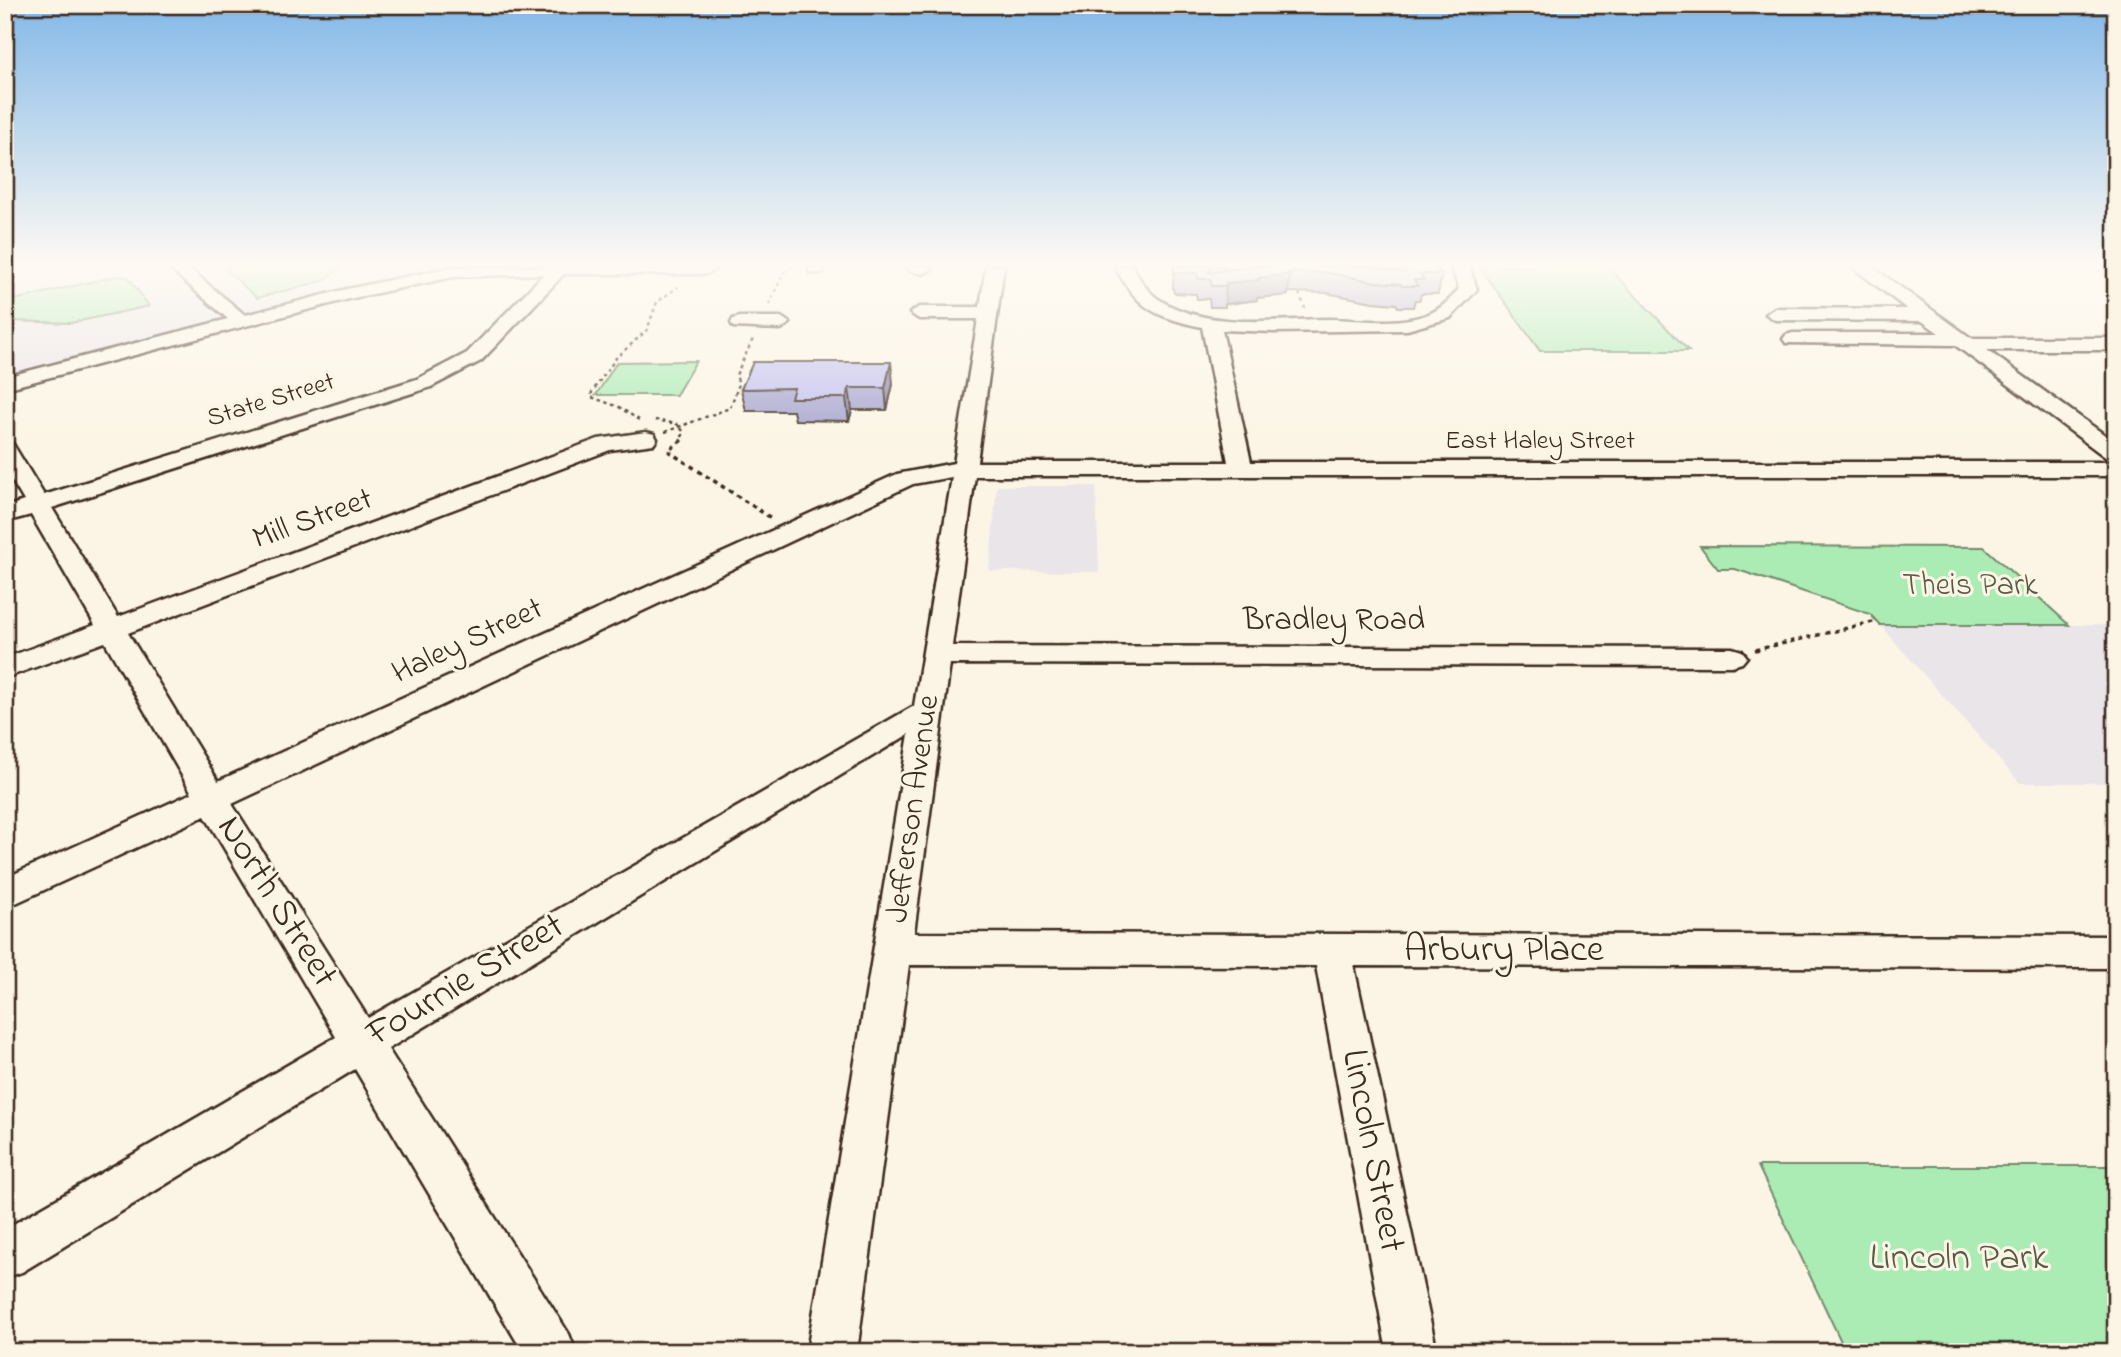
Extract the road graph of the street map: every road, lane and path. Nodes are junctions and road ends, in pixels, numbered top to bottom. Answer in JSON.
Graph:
{"nodes":[{"id":1,"x":209,"y":329,"type":"edge"},
{"id":2,"x":501,"y":329,"type":"edge"},
{"id":3,"x":647,"y":329,"type":"edge"},
{"id":4,"x":758,"y":329,"type":"edge"},
{"id":5,"x":986,"y":329,"type":"edge"},
{"id":6,"x":1212,"y":329,"type":"edge"},
{"id":7,"x":1946,"y":329,"type":"edge"},
{"id":8,"x":1793,"y":339,"type":"dead end"},
{"id":9,"x":1963,"y":342,"type":"junction"},
{"id":10,"x":2116,"y":344,"type":"edge"},
{"id":11,"x":5,"y":383,"type":"edge"},
{"id":12,"x":647,"y":426,"type":"junction"},
{"id":13,"x":682,"y":426,"type":"junction"},
{"id":14,"x":5,"y":449,"type":"edge"},
{"id":15,"x":2116,"y":454,"type":"edge"},
{"id":16,"x":965,"y":469,"type":"junction"},
{"id":17,"x":2116,"y":469,"type":"edge"},
{"id":18,"x":1241,"y":470,"type":"junction"},
{"id":19,"x":22,"y":509,"type":"edge"},
{"id":20,"x":778,"y":522,"type":"dead end"},
{"id":21,"x":1877,"y":621,"type":"dead end"},
{"id":22,"x":114,"y":629,"type":"junction"},
{"id":23,"x":937,"y":655,"type":"junction"},
{"id":24,"x":1732,"y":657,"type":"joint"},
{"id":25,"x":5,"y":669,"type":"edge"},
{"id":26,"x":928,"y":711,"type":"junction"},
{"id":27,"x":212,"y":799,"type":"junction"},
{"id":28,"x":5,"y":894,"type":"edge"},
{"id":29,"x":893,"y":949,"type":"junction"},
{"id":30,"x":1332,"y":950,"type":"junction"},
{"id":31,"x":2116,"y":952,"type":"edge"},
{"id":32,"x":362,"y":1042,"type":"junction"},
{"id":33,"x":5,"y":1255,"type":"edge"},
{"id":34,"x":551,"y":1352,"type":"edge"},
{"id":35,"x":832,"y":1352,"type":"edge"},
{"id":36,"x":1412,"y":1352,"type":"edge"}],
"edges":[{"from":1,"to":11,"type":"street"},
{"from":2,"to":19,"type":"street","name":"State Street"},
{"from":3,"to":12,"type":"path"},
{"from":4,"to":13,"type":"path"},
{"from":5,"to":16,"type":"street","name":"Jefferson Avenue"},
{"from":6,"to":18,"type":"street"},
{"from":7,"to":9,"type":"street"},
{"from":8,"to":9,"type":"street"},
{"from":9,"to":10,"type":"street"},
{"from":9,"to":15,"type":"street"},
{"from":12,"to":13,"type":"path"},
{"from":12,"to":13,"type":"path"},
{"from":12,"to":22,"type":"street","name":"Mill Street"},
{"from":13,"to":20,"type":"path"},
{"from":14,"to":19,"type":"street","name":"North Street"},
{"from":16,"to":18,"type":"street","name":"East Haley Street"},
{"from":16,"to":23,"type":"street","name":"Jefferson Avenue"},
{"from":16,"to":27,"type":"street","name":"Haley Street"},
{"from":17,"to":18,"type":"street","name":"East Haley Street"},
{"from":19,"to":22,"type":"street","name":"North Street"},
{"from":21,"to":24,"type":"path"},
{"from":22,"to":25,"type":"street","name":"Mill Street"},
{"from":22,"to":27,"type":"street","name":"North Street"},
{"from":23,"to":24,"type":"street","name":"Bradley Road"},
{"from":23,"to":26,"type":"street","name":"Jefferson Avenue"},
{"from":26,"to":29,"type":"street","name":"Jefferson Avenue"},
{"from":26,"to":32,"type":"street","name":"Fournie Street"},
{"from":27,"to":28,"type":"street","name":"Haley Street"},
{"from":27,"to":32,"type":"street","name":"North Street"},
{"from":29,"to":30,"type":"street","name":"Arbury Place"},
{"from":29,"to":35,"type":"street","name":"Jefferson Avenue"},
{"from":30,"to":31,"type":"street","name":"Arbury Place"},
{"from":30,"to":36,"type":"street","name":"Lincoln Street"},
{"from":32,"to":33,"type":"street","name":"Fournie Street"},
{"from":32,"to":34,"type":"street","name":"North Street"}]}
